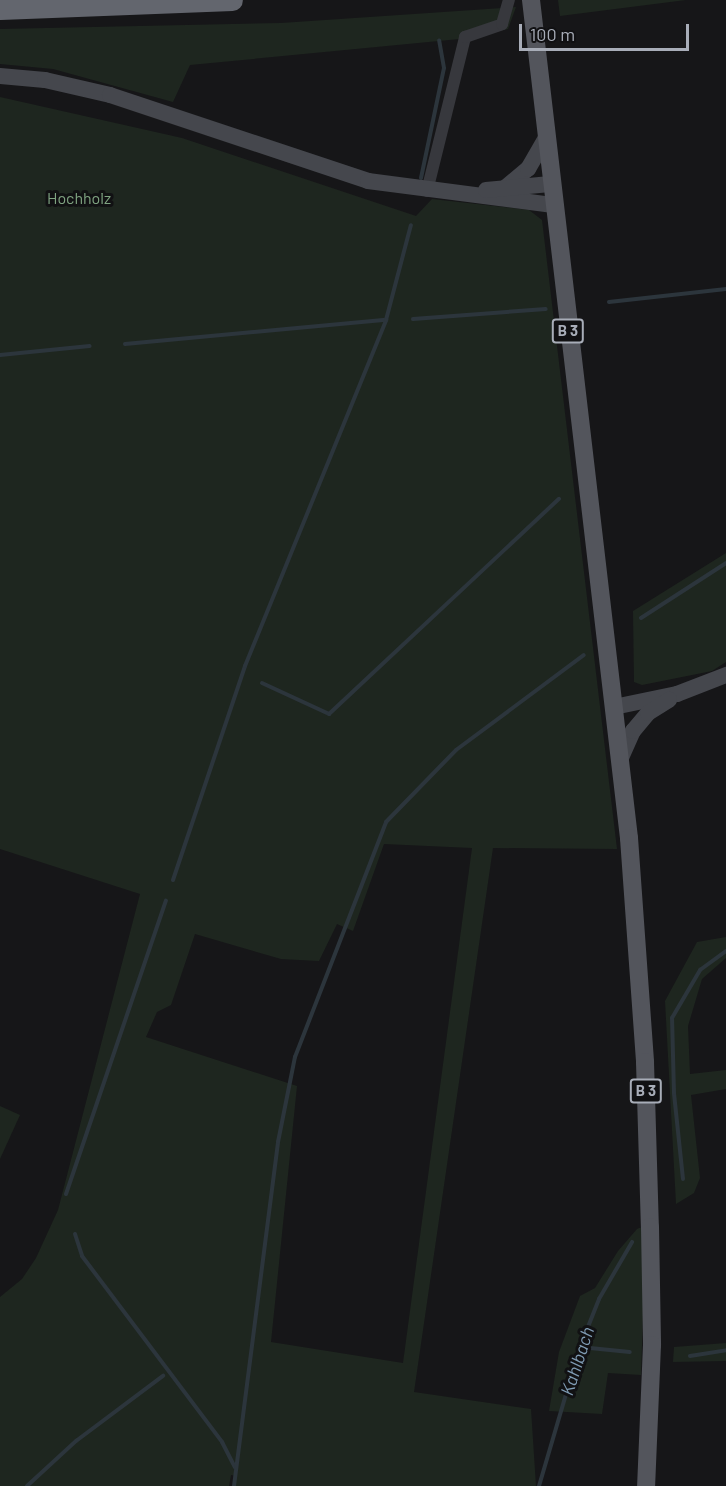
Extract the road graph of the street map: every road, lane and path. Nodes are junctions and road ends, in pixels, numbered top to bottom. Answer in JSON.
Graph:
{"nodes":[{"id":1,"x":232,"y":0,"type":"edge"},
{"id":2,"x":509,"y":0,"type":"edge"},
{"id":3,"x":531,"y":0,"type":"edge"},
{"id":4,"x":0,"y":9,"type":"edge"},
{"id":5,"x":0,"y":76,"type":"edge"},
{"id":6,"x":546,"y":138,"type":"junction"},
{"id":7,"x":550,"y":184,"type":"junction"},
{"id":8,"x":504,"y":188,"type":"junction"},
{"id":9,"x":427,"y":191,"type":"junction"},
{"id":10,"x":453,"y":194,"type":"junction"},
{"id":11,"x":553,"y":205,"type":"junction"},
{"id":12,"x":726,"y":675,"type":"edge"},
{"id":13,"x":677,"y":694,"type":"junction"},
{"id":14,"x":614,"y":707,"type":"junction"},
{"id":15,"x":620,"y":760,"type":"junction"},
{"id":16,"x":646,"y":1486,"type":"edge"}],
"edges":[{"from":1,"to":4,"type":"highway"},
{"from":2,"to":9,"type":"street"},
{"from":3,"to":6,"type":"main road","number":"B 3"},
{"from":5,"to":9,"type":"main road"},
{"from":6,"to":7,"type":"main road","number":"B 3"},
{"from":6,"to":8,"type":"main road"},
{"from":7,"to":8,"type":"main road"},
{"from":7,"to":11,"type":"main road","number":"B 3"},
{"from":8,"to":10,"type":"main road"},
{"from":9,"to":10,"type":"main road"},
{"from":10,"to":11,"type":"main road"},
{"from":11,"to":14,"type":"main road","number":"B 3"},
{"from":12,"to":13,"type":"main road"},
{"from":13,"to":14,"type":"main road"},
{"from":13,"to":15,"type":"main road"},
{"from":14,"to":15,"type":"main road","number":"B 3"},
{"from":15,"to":16,"type":"main road","number":"B 3"}]}
